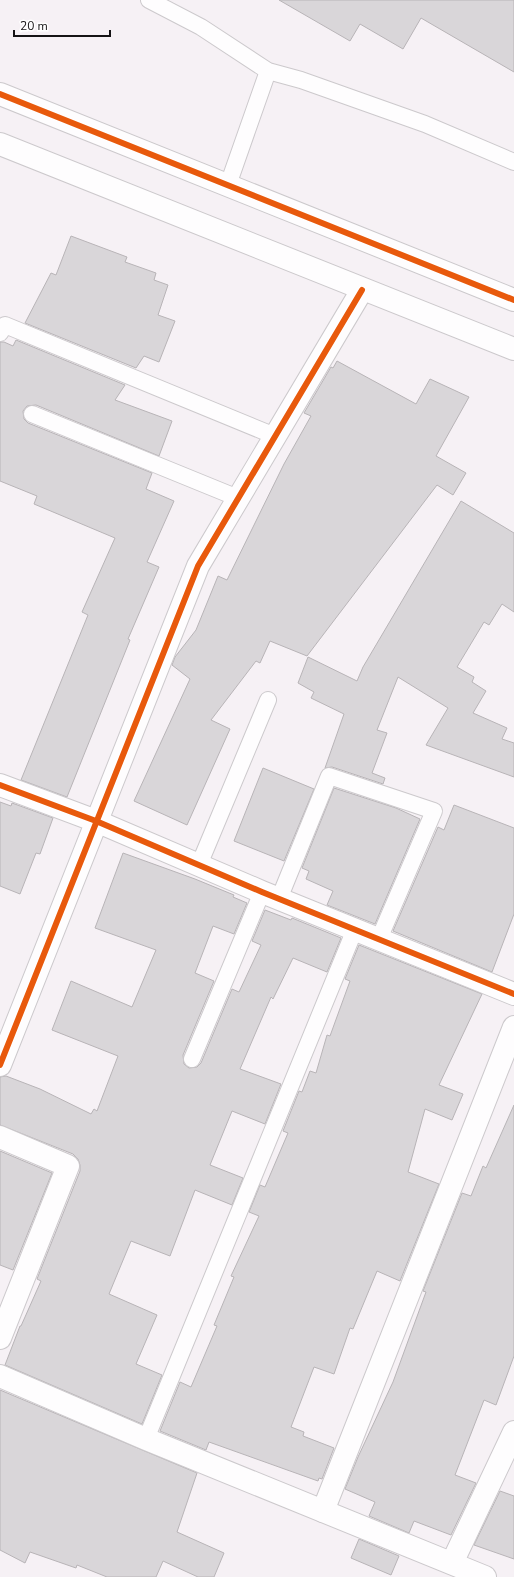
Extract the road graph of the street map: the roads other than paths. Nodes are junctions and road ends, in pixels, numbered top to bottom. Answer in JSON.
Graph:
{"nodes":[{"id":1,"x":150,"y":0,"type":"edge"},
{"id":2,"x":268,"y":71,"type":"junction"},
{"id":3,"x":0,"y":94,"type":"edge"},
{"id":4,"x":0,"y":144,"type":"edge"},
{"id":5,"x":514,"y":162,"type":"edge"},
{"id":6,"x":228,"y":185,"type":"junction"},
{"id":7,"x":362,"y":290,"type":"junction"},
{"id":8,"x":514,"y":300,"type":"edge"},
{"id":9,"x":0,"y":333,"type":"edge"},
{"id":10,"x":514,"y":349,"type":"edge"},
{"id":11,"x":32,"y":414,"type":"dead end"},
{"id":12,"x":275,"y":436,"type":"junction"},
{"id":13,"x":238,"y":498,"type":"junction"},
{"id":14,"x":268,"y":700,"type":"dead end"},
{"id":15,"x":0,"y":785,"type":"edge"},
{"id":16,"x":96,"y":821,"type":"junction"},
{"id":17,"x":199,"y":865,"type":"junction"},
{"id":18,"x":270,"y":895,"type":"junction"},
{"id":19,"x":355,"y":929,"type":"junction"},
{"id":20,"x":379,"y":939,"type":"junction"},
{"id":21,"x":514,"y":994,"type":"edge"},
{"id":22,"x":514,"y":1027,"type":"edge"},
{"id":23,"x":192,"y":1059,"type":"dead end"},
{"id":24,"x":0,"y":1065,"type":"edge"},
{"id":25,"x":0,"y":1137,"type":"edge"},
{"id":26,"x":0,"y":1338,"type":"edge"},
{"id":27,"x":0,"y":1376,"type":"edge"},
{"id":28,"x":514,"y":1432,"type":"edge"},
{"id":29,"x":146,"y":1439,"type":"junction"},
{"id":30,"x":323,"y":1511,"type":"junction"},
{"id":31,"x":452,"y":1564,"type":"junction"},
{"id":32,"x":485,"y":1577,"type":"edge"}],
"edges":[{"from":1,"to":2,"type":"lane"},
{"from":2,"to":5,"type":"lane"},
{"from":2,"to":6,"type":"lane"},
{"from":3,"to":6,"type":"street"},
{"from":4,"to":7,"type":"street"},
{"from":6,"to":8,"type":"street"},
{"from":7,"to":10,"type":"street"},
{"from":7,"to":12,"type":"street"},
{"from":9,"to":12,"type":"lane"},
{"from":11,"to":13,"type":"lane"},
{"from":12,"to":13,"type":"street"},
{"from":13,"to":16,"type":"street"},
{"from":14,"to":17,"type":"lane"},
{"from":15,"to":16,"type":"street"},
{"from":16,"to":17,"type":"street"},
{"from":16,"to":24,"type":"street"},
{"from":17,"to":18,"type":"street"},
{"from":18,"to":19,"type":"street"},
{"from":18,"to":20,"type":"lane"},
{"from":18,"to":23,"type":"lane"},
{"from":19,"to":20,"type":"street"},
{"from":19,"to":29,"type":"lane"},
{"from":20,"to":21,"type":"street"},
{"from":22,"to":30,"type":"street"},
{"from":25,"to":26,"type":"street"},
{"from":27,"to":29,"type":"street"},
{"from":28,"to":31,"type":"street"},
{"from":29,"to":30,"type":"street"},
{"from":30,"to":31,"type":"street"},
{"from":31,"to":32,"type":"street"}]}
